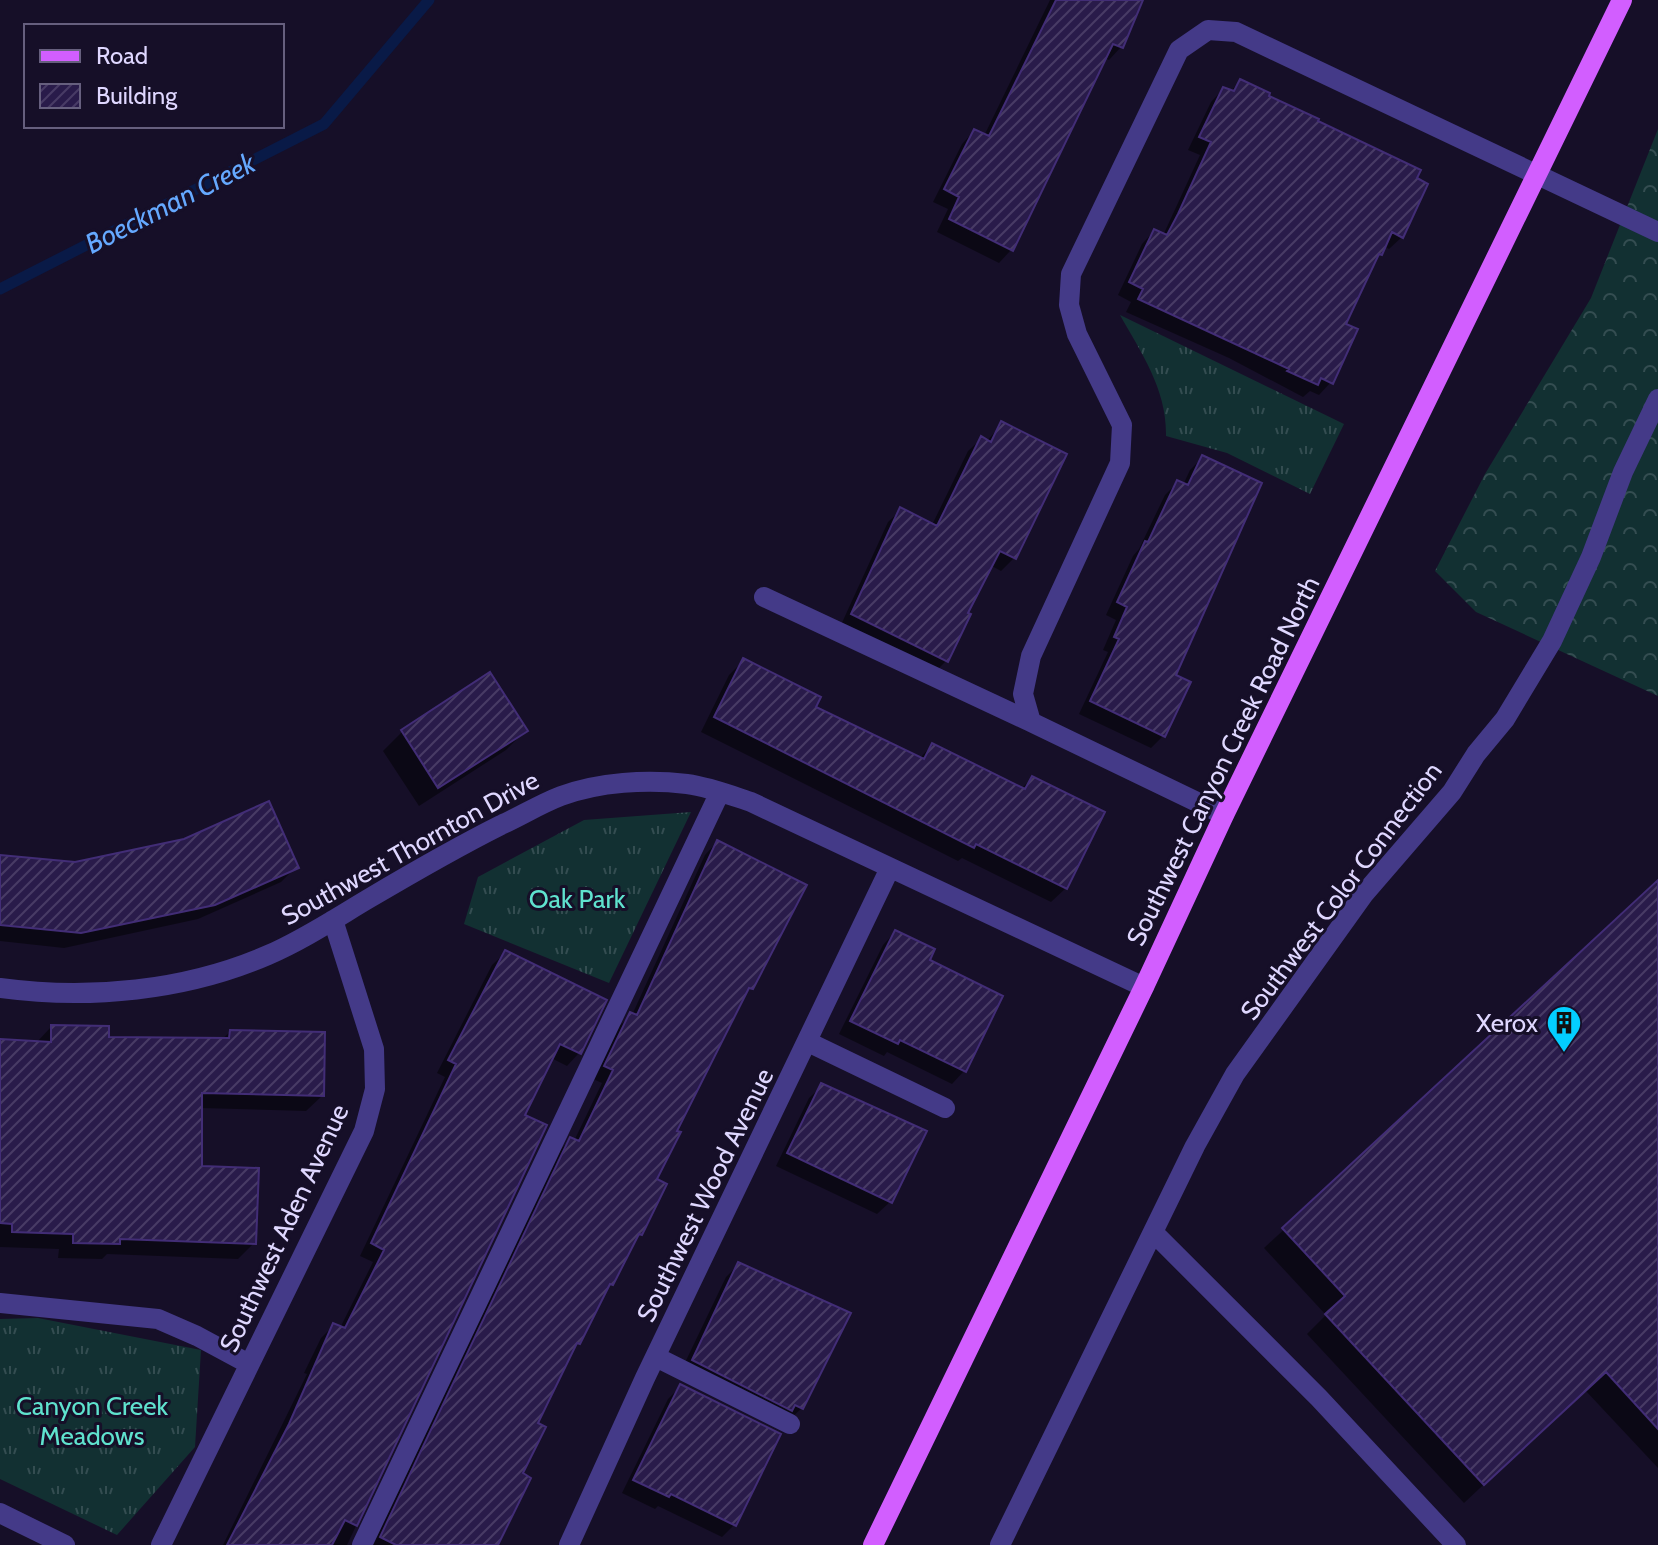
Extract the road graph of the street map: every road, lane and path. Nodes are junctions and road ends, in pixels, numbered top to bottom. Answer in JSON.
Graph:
{"nodes":[{"id":1,"x":1622,"y":0,"type":"edge"},
{"id":2,"x":1537,"y":175,"type":"junction"},
{"id":3,"x":1658,"y":232,"type":"edge"},
{"id":4,"x":1658,"y":399,"type":"edge"},
{"id":5,"x":764,"y":597,"type":"dead end"},
{"id":6,"x":1031,"y":722,"type":"junction"},
{"id":7,"x":720,"y":792,"type":"junction"},
{"id":8,"x":1224,"y":815,"type":"junction"},
{"id":9,"x":890,"y":868,"type":"junction"},
{"id":10,"x":333,"y":920,"type":"junction"},
{"id":11,"x":1144,"y":987,"type":"junction"},
{"id":12,"x":0,"y":988,"type":"edge"},
{"id":13,"x":808,"y":1042,"type":"junction"},
{"id":14,"x":945,"y":1108,"type":"dead end"},
{"id":15,"x":1153,"y":1232,"type":"junction"},
{"id":16,"x":0,"y":1303,"type":"edge"},
{"id":17,"x":656,"y":1357,"type":"junction"},
{"id":18,"x":249,"y":1364,"type":"junction"},
{"id":19,"x":790,"y":1424,"type":"dead end"},
{"id":20,"x":0,"y":1513,"type":"edge"},
{"id":21,"x":65,"y":1545,"type":"edge"},
{"id":22,"x":161,"y":1545,"type":"edge"},
{"id":23,"x":362,"y":1545,"type":"edge"},
{"id":24,"x":569,"y":1545,"type":"edge"},
{"id":25,"x":873,"y":1545,"type":"edge"},
{"id":26,"x":1000,"y":1545,"type":"edge"},
{"id":27,"x":1456,"y":1545,"type":"edge"}],
"edges":[{"from":1,"to":2,"type":"main road","name":"Southwest Canyon Creek Road North"},
{"from":2,"to":3,"type":"street"},
{"from":2,"to":6,"type":"street"},
{"from":2,"to":8,"type":"main road","name":"Southwest Canyon Creek Road North"},
{"from":4,"to":15,"type":"street","name":"Southwest Color Connection"},
{"from":5,"to":6,"type":"street"},
{"from":6,"to":8,"type":"street"},
{"from":7,"to":9,"type":"street","name":"Southwest Thornton Drive"},
{"from":7,"to":10,"type":"street","name":"Southwest Thornton Drive"},
{"from":7,"to":23,"type":"street"},
{"from":8,"to":11,"type":"main road","name":"Southwest Canyon Creek Road North"},
{"from":9,"to":11,"type":"street","name":"Southwest Thornton Drive"},
{"from":9,"to":13,"type":"street","name":"Southwest Wood Avenue"},
{"from":10,"to":12,"type":"street","name":"Southwest Thornton Drive"},
{"from":10,"to":18,"type":"street","name":"Southwest Aden Avenue"},
{"from":11,"to":25,"type":"main road","name":"Southwest Canyon Creek Road North"},
{"from":13,"to":14,"type":"street"},
{"from":13,"to":17,"type":"street","name":"Southwest Wood Avenue"},
{"from":15,"to":26,"type":"street","name":"Southwest Color Connection"},
{"from":15,"to":27,"type":"street"},
{"from":16,"to":18,"type":"street"},
{"from":17,"to":19,"type":"street"},
{"from":17,"to":24,"type":"street","name":"Southwest Wood Avenue"},
{"from":18,"to":22,"type":"street","name":"Southwest Aden Avenue"},
{"from":20,"to":21,"type":"street"}]}
